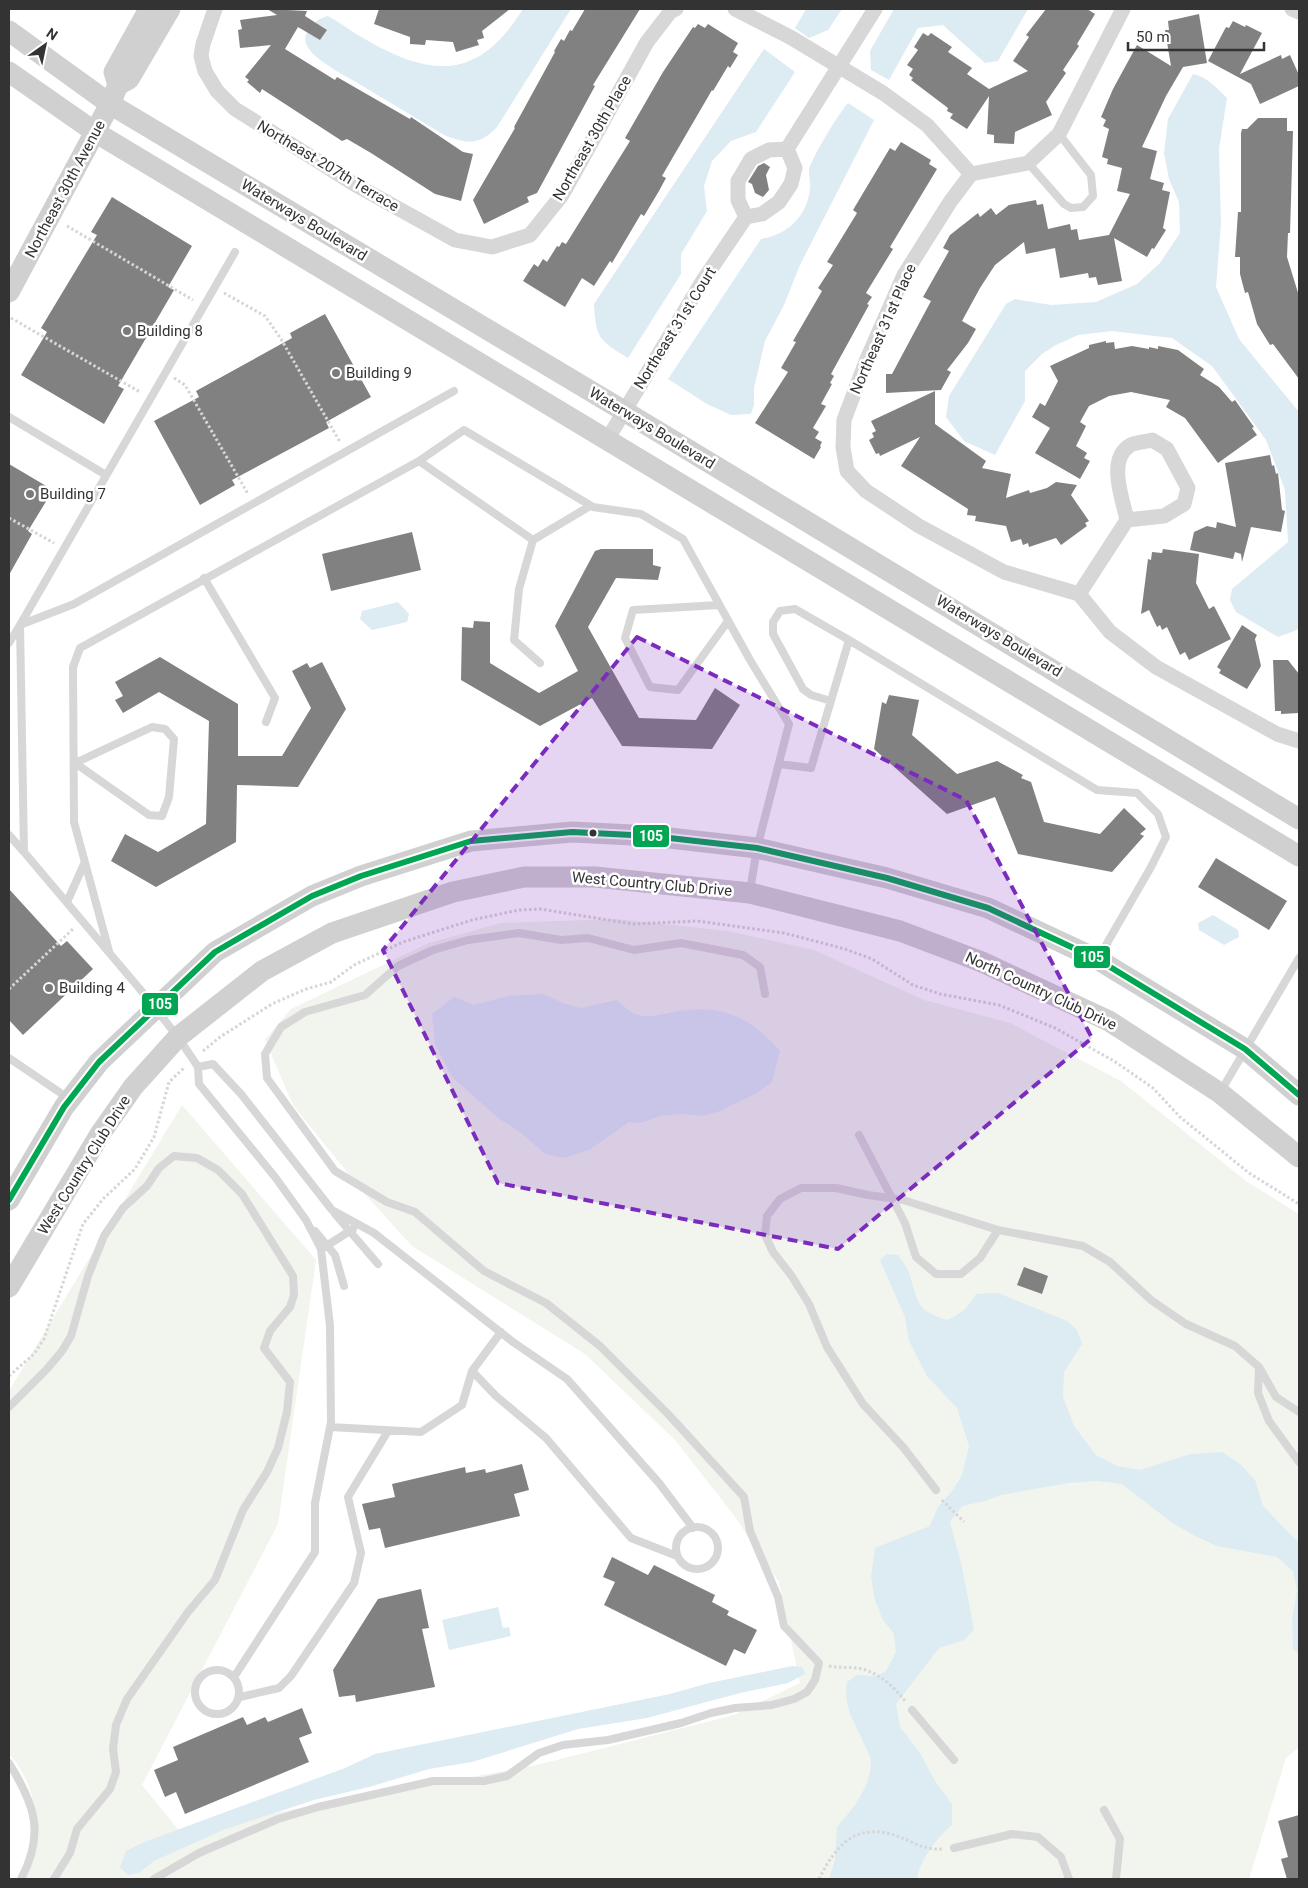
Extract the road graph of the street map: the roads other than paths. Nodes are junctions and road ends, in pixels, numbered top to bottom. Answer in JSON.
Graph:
{"nodes":[{"id":1,"x":149,"y":9,"type":"edge"},
{"id":2,"x":170,"y":9,"type":"edge"},
{"id":3,"x":215,"y":9,"type":"edge"},
{"id":4,"x":676,"y":9,"type":"edge"},
{"id":5,"x":735,"y":9,"type":"edge"},
{"id":6,"x":875,"y":9,"type":"edge"},
{"id":7,"x":1123,"y":9,"type":"edge"},
{"id":8,"x":1292,"y":9,"type":"edge"},
{"id":9,"x":1299,"y":12,"type":"edge"},
{"id":10,"x":9,"y":31,"type":"edge"},
{"id":11,"x":839,"y":66,"type":"junction"},
{"id":12,"x":9,"y":72,"type":"edge"},
{"id":13,"x":114,"y":94,"type":"junction"},
{"id":14,"x":95,"y":132,"type":"junction"},
{"id":15,"x":1059,"y":134,"type":"junction"},
{"id":16,"x":787,"y":149,"type":"junction"},
{"id":17,"x":1028,"y":163,"type":"junction"},
{"id":18,"x":971,"y":174,"type":"junction"},
{"id":19,"x":746,"y":217,"type":"junction"},
{"id":20,"x":492,"y":248,"type":"joint"},
{"id":21,"x":235,"y":252,"type":"dead end"},
{"id":22,"x":9,"y":292,"type":"edge"},
{"id":23,"x":454,"y":391,"type":"dead end"},
{"id":24,"x":624,"y":411,"type":"junction"},
{"id":25,"x":9,"y":416,"type":"edge"},
{"id":26,"x":606,"y":440,"type":"junction"},
{"id":27,"x":419,"y":461,"type":"junction"},
{"id":28,"x":106,"y":476,"type":"junction"},
{"id":29,"x":590,"y":506,"type":"junction"},
{"id":30,"x":1127,"y":520,"type":"junction"},
{"id":31,"x":533,"y":540,"type":"junction"},
{"id":32,"x":204,"y":578,"type":"junction"},
{"id":33,"x":1079,"y":594,"type":"junction"},
{"id":34,"x":719,"y":605,"type":"junction"},
{"id":35,"x":728,"y":621,"type":"junction"},
{"id":36,"x":20,"y":625,"type":"junction"},
{"id":37,"x":849,"y":640,"type":"junction"},
{"id":38,"x":9,"y":642,"type":"edge"},
{"id":39,"x":540,"y":663,"type":"dead end"},
{"id":40,"x":831,"y":701,"type":"junction"},
{"id":41,"x":266,"y":722,"type":"dead end"},
{"id":42,"x":1299,"y":741,"type":"edge"},
{"id":43,"x":75,"y":763,"type":"junction"},
{"id":44,"x":779,"y":764,"type":"junction"},
{"id":45,"x":1299,"y":819,"type":"edge"},
{"id":46,"x":9,"y":835,"type":"edge"},
{"id":47,"x":757,"y":848,"type":"junction"},
{"id":48,"x":24,"y":852,"type":"junction"},
{"id":49,"x":1299,"y":856,"type":"edge"},
{"id":50,"x":84,"y":864,"type":"junction"},
{"id":51,"x":750,"y":893,"type":"junction"},
{"id":52,"x":67,"y":902,"type":"junction"},
{"id":53,"x":109,"y":951,"type":"junction"},
{"id":54,"x":1299,"y":958,"type":"edge"},
{"id":55,"x":1097,"y":959,"type":"junction"},
{"id":56,"x":765,"y":994,"type":"dead end"},
{"id":57,"x":156,"y":1008,"type":"junction"},
{"id":58,"x":178,"y":1037,"type":"junction"},
{"id":59,"x":1245,"y":1050,"type":"junction"},
{"id":60,"x":9,"y":1058,"type":"edge"},
{"id":61,"x":198,"y":1067,"type":"junction"},
{"id":62,"x":1220,"y":1093,"type":"junction"},
{"id":63,"x":1299,"y":1096,"type":"edge"},
{"id":64,"x":70,"y":1099,"type":"junction"},
{"id":65,"x":859,"y":1134,"type":"dead end"},
{"id":66,"x":1299,"y":1156,"type":"edge"},
{"id":67,"x":891,"y":1198,"type":"junction"},
{"id":68,"x":9,"y":1200,"type":"edge"},
{"id":69,"x":332,"y":1210,"type":"junction"},
{"id":70,"x":360,"y":1225,"type":"junction"},
{"id":71,"x":998,"y":1230,"type":"junction"},
{"id":72,"x":349,"y":1231,"type":"junction"},
{"id":73,"x":324,"y":1247,"type":"junction"},
{"id":74,"x":378,"y":1264,"type":"dead end"},
{"id":75,"x":344,"y":1286,"type":"dead end"},
{"id":76,"x":9,"y":1287,"type":"edge"},
{"id":77,"x":501,"y":1332,"type":"junction"},
{"id":78,"x":1259,"y":1367,"type":"junction"},
{"id":79,"x":472,"y":1371,"type":"junction"},
{"id":80,"x":9,"y":1406,"type":"edge"},
{"id":81,"x":1299,"y":1412,"type":"edge"},
{"id":82,"x":330,"y":1427,"type":"junction"},
{"id":83,"x":388,"y":1431,"type":"junction"},
{"id":84,"x":1299,"y":1462,"type":"edge"},
{"id":85,"x":936,"y":1490,"type":"road end"},
{"id":86,"x":693,"y":1528,"type":"junction"},
{"id":87,"x":677,"y":1556,"type":"junction"},
{"id":88,"x":234,"y":1677,"type":"junction"},
{"id":89,"x":240,"y":1697,"type":"junction"},
{"id":90,"x":912,"y":1710,"type":"road end"},
{"id":91,"x":954,"y":1760,"type":"dead end"},
{"id":92,"x":9,"y":1763,"type":"edge"},
{"id":93,"x":1104,"y":1810,"type":"dead end"},
{"id":94,"x":954,"y":1848,"type":"road end"},
{"id":95,"x":21,"y":1879,"type":"edge"},
{"id":96,"x":54,"y":1879,"type":"edge"},
{"id":97,"x":154,"y":1879,"type":"edge"},
{"id":98,"x":1069,"y":1879,"type":"edge"},
{"id":99,"x":1116,"y":1879,"type":"edge"}],
"edges":[{"from":1,"to":13,"type":"street","name":"Northeast 30th Avenue"},
{"from":2,"to":13,"type":"street","name":"Northeast 30th Avenue"},
{"from":3,"to":20,"type":"street","name":"Northeast 207th Terrace"},
{"from":4,"to":20,"type":"street","name":"Northeast 30th Place"},
{"from":5,"to":11,"type":"street"},
{"from":6,"to":11,"type":"street"},
{"from":7,"to":15,"type":"street"},
{"from":8,"to":9,"type":"street"},
{"from":10,"to":13,"type":"street","name":"Waterways Boulevard"},
{"from":11,"to":16,"type":"street"},
{"from":11,"to":18,"type":"street"},
{"from":12,"to":14,"type":"street","name":"Waterways Boulevard"},
{"from":13,"to":14,"type":"street","name":"Northeast 30th Avenue"},
{"from":13,"to":24,"type":"street","name":"Waterways Boulevard"},
{"from":14,"to":22,"type":"street","name":"Northeast 30th Avenue"},
{"from":14,"to":26,"type":"street","name":"Waterways Boulevard"},
{"from":15,"to":17,"type":"street"},
{"from":15,"to":17,"type":"lane"},
{"from":16,"to":19,"type":"street"},
{"from":16,"to":19,"type":"street"},
{"from":17,"to":18,"type":"street"},
{"from":18,"to":33,"type":"street","name":"Northeast 31st Place"},
{"from":19,"to":24,"type":"street","name":"Northeast 31st Court"},
{"from":21,"to":28,"type":"lane"},
{"from":23,"to":36,"type":"lane"},
{"from":24,"to":26,"type":"street","name":"Northeast 31st Court"},
{"from":24,"to":45,"type":"street","name":"Waterways Boulevard"},
{"from":25,"to":28,"type":"lane"},
{"from":26,"to":49,"type":"street","name":"Waterways Boulevard"},
{"from":27,"to":29,"type":"lane"},
{"from":27,"to":31,"type":"lane"},
{"from":27,"to":32,"type":"lane"},
{"from":28,"to":36,"type":"lane"},
{"from":29,"to":31,"type":"lane"},
{"from":29,"to":34,"type":"lane"},
{"from":30,"to":30,"type":"street"},
{"from":30,"to":33,"type":"street"},
{"from":31,"to":39,"type":"lane"},
{"from":32,"to":41,"type":"lane"},
{"from":32,"to":43,"type":"lane"},
{"from":33,"to":42,"type":"street"},
{"from":34,"to":35,"type":"lane"},
{"from":34,"to":35,"type":"lane"},
{"from":35,"to":44,"type":"lane"},
{"from":36,"to":38,"type":"lane"},
{"from":36,"to":48,"type":"lane"},
{"from":37,"to":40,"type":"lane"},
{"from":37,"to":40,"type":"lane"},
{"from":37,"to":55,"type":"lane"},
{"from":40,"to":44,"type":"lane"},
{"from":43,"to":43,"type":"lane"},
{"from":43,"to":50,"type":"lane"},
{"from":44,"to":47,"type":"lane"},
{"from":46,"to":48,"type":"lane"},
{"from":47,"to":51,"type":"lane"},
{"from":47,"to":55,"type":"street"},
{"from":47,"to":57,"type":"street"},
{"from":48,"to":52,"type":"lane"},
{"from":50,"to":52,"type":"lane"},
{"from":50,"to":53,"type":"lane"},
{"from":51,"to":58,"type":"street","name":"West Country Club Drive"},
{"from":51,"to":62,"type":"street","name":"North Country Club Drive"},
{"from":52,"to":53,"type":"lane"},
{"from":53,"to":57,"type":"lane"},
{"from":54,"to":59,"type":"lane"},
{"from":55,"to":59,"type":"street"},
{"from":56,"to":97,"type":"lane"},
{"from":57,"to":58,"type":"lane"},
{"from":57,"to":64,"type":"street"},
{"from":58,"to":61,"type":"lane"},
{"from":58,"to":76,"type":"street","name":"West Country Club Drive"},
{"from":59,"to":62,"type":"lane"},
{"from":59,"to":63,"type":"street"},
{"from":60,"to":64,"type":"lane"},
{"from":61,"to":69,"type":"lane"},
{"from":61,"to":73,"type":"lane"},
{"from":62,"to":66,"type":"street","name":"North Country Club Drive"},
{"from":64,"to":68,"type":"street"},
{"from":65,"to":67,"type":"lane"},
{"from":67,"to":71,"type":"lane"},
{"from":67,"to":71,"type":"lane"},
{"from":67,"to":85,"type":"lane"},
{"from":69,"to":70,"type":"lane"},
{"from":69,"to":72,"type":"lane"},
{"from":70,"to":72,"type":"lane"},
{"from":70,"to":77,"type":"lane"},
{"from":71,"to":78,"type":"lane"},
{"from":72,"to":73,"type":"lane"},
{"from":72,"to":74,"type":"lane"},
{"from":73,"to":75,"type":"lane"},
{"from":73,"to":82,"type":"lane"},
{"from":77,"to":79,"type":"lane"},
{"from":77,"to":86,"type":"lane"},
{"from":78,"to":81,"type":"lane"},
{"from":78,"to":84,"type":"lane"},
{"from":79,"to":83,"type":"lane"},
{"from":79,"to":87,"type":"lane"},
{"from":80,"to":96,"type":"lane"},
{"from":82,"to":83,"type":"lane"},
{"from":82,"to":88,"type":"lane"},
{"from":83,"to":89,"type":"lane"},
{"from":86,"to":87,"type":"lane"},
{"from":86,"to":87,"type":"lane"},
{"from":88,"to":89,"type":"lane"},
{"from":88,"to":89,"type":"lane"},
{"from":90,"to":91,"type":"lane"},
{"from":92,"to":95,"type":"lane"},
{"from":93,"to":99,"type":"lane"},
{"from":94,"to":98,"type":"lane"}]}
